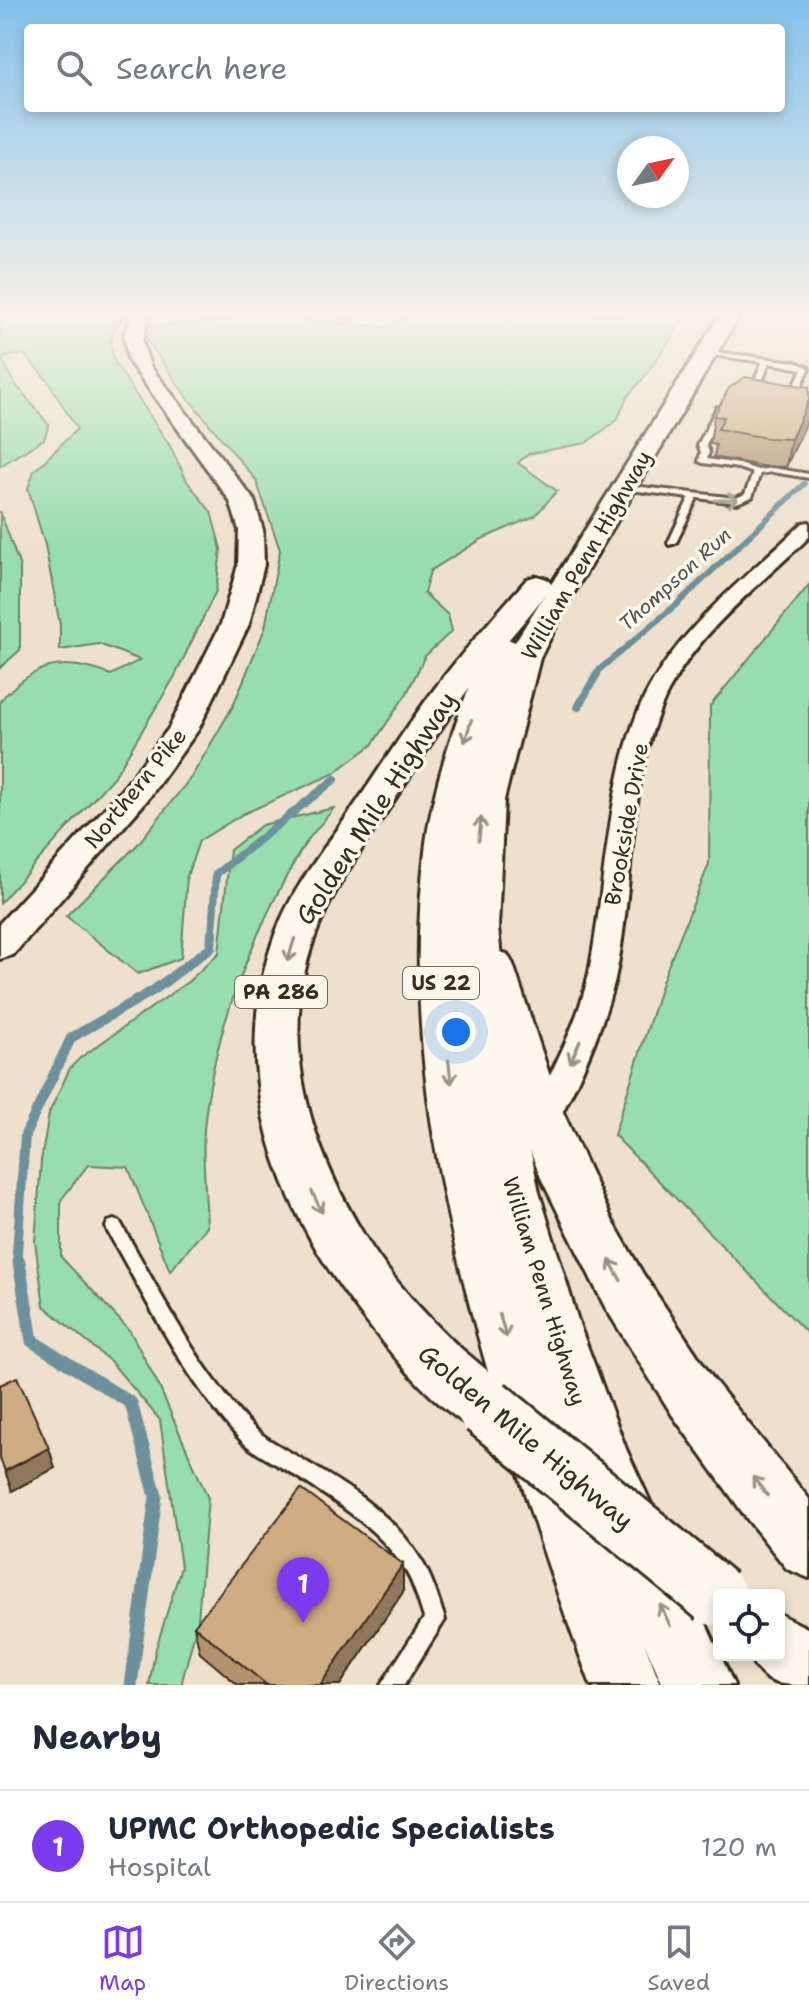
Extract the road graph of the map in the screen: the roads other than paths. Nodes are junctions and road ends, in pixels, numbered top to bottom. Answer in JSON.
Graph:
{"nodes":[{"id":1,"x":161,"y":394,"type":"edge"},
{"id":2,"x":661,"y":394,"type":"edge"},
{"id":3,"x":682,"y":394,"type":"edge"},
{"id":4,"x":757,"y":394,"type":"edge"},
{"id":5,"x":794,"y":394,"type":"edge"},
{"id":6,"x":740,"y":397,"type":"edge"},
{"id":7,"x":726,"y":401,"type":"edge"},
{"id":8,"x":779,"y":401,"type":"edge"},
{"id":9,"x":757,"y":472,"type":"junction"},
{"id":10,"x":809,"y":476,"type":"edge"},
{"id":11,"x":624,"y":487,"type":"junction"},
{"id":12,"x":693,"y":498,"type":"junction"},
{"id":13,"x":809,"y":527,"type":"edge"},
{"id":14,"x":672,"y":543,"type":"dead end"},
{"id":15,"x":537,"y":585,"type":"junction"},
{"id":16,"x":475,"y":907,"type":"junction"},
{"id":17,"x":0,"y":946,"type":"edge"},
{"id":18,"x":542,"y":1122,"type":"junction"},
{"id":19,"x":114,"y":1227,"type":"dead end"},
{"id":20,"x":809,"y":1547,"type":"edge"},
{"id":21,"x":713,"y":1593,"type":"edge"},
{"id":22,"x":785,"y":1652,"type":"edge"},
{"id":23,"x":809,"y":1671,"type":"edge"},
{"id":24,"x":392,"y":1685,"type":"edge"},
{"id":25,"x":626,"y":1685,"type":"edge"},
{"id":26,"x":699,"y":1685,"type":"edge"}],
"edges":[{"from":1,"to":17,"type":"main road","name":"Northern Pike"},
{"from":2,"to":15,"type":"highway","name":"William Penn Highway","number":"US 22"},
{"from":3,"to":11,"type":"highway","name":"William Penn Highway","number":"US 22"},
{"from":4,"to":6,"type":"lane"},
{"from":5,"to":8,"type":"lane"},
{"from":7,"to":9,"type":"lane"},
{"from":9,"to":10,"type":"lane"},
{"from":12,"to":9,"type":"lane","one_way":true},
{"from":11,"to":12,"type":"lane"},
{"from":16,"to":11,"type":"highway","name":"William Penn Highway","number":"US 22","one_way":true},
{"from":12,"to":14,"type":"lane"},
{"from":13,"to":18,"type":"street","name":"Brookside Drive","one_way":true},
{"from":15,"to":21,"type":"main road","name":"Golden Mile Highway","number":"PA 286","one_way":true,"bridge":true},
{"from":15,"to":25,"type":"highway","name":"William Penn Highway","number":"US 22","one_way":true},
{"from":16,"to":18,"type":"main road"},
{"from":26,"to":16,"type":"highway","name":"William Penn Highway","number":"US 22","one_way":true},
{"from":20,"to":18,"type":"main road","one_way":true},
{"from":19,"to":24,"type":"lane"},
{"from":22,"to":23,"type":"main road"}]}
